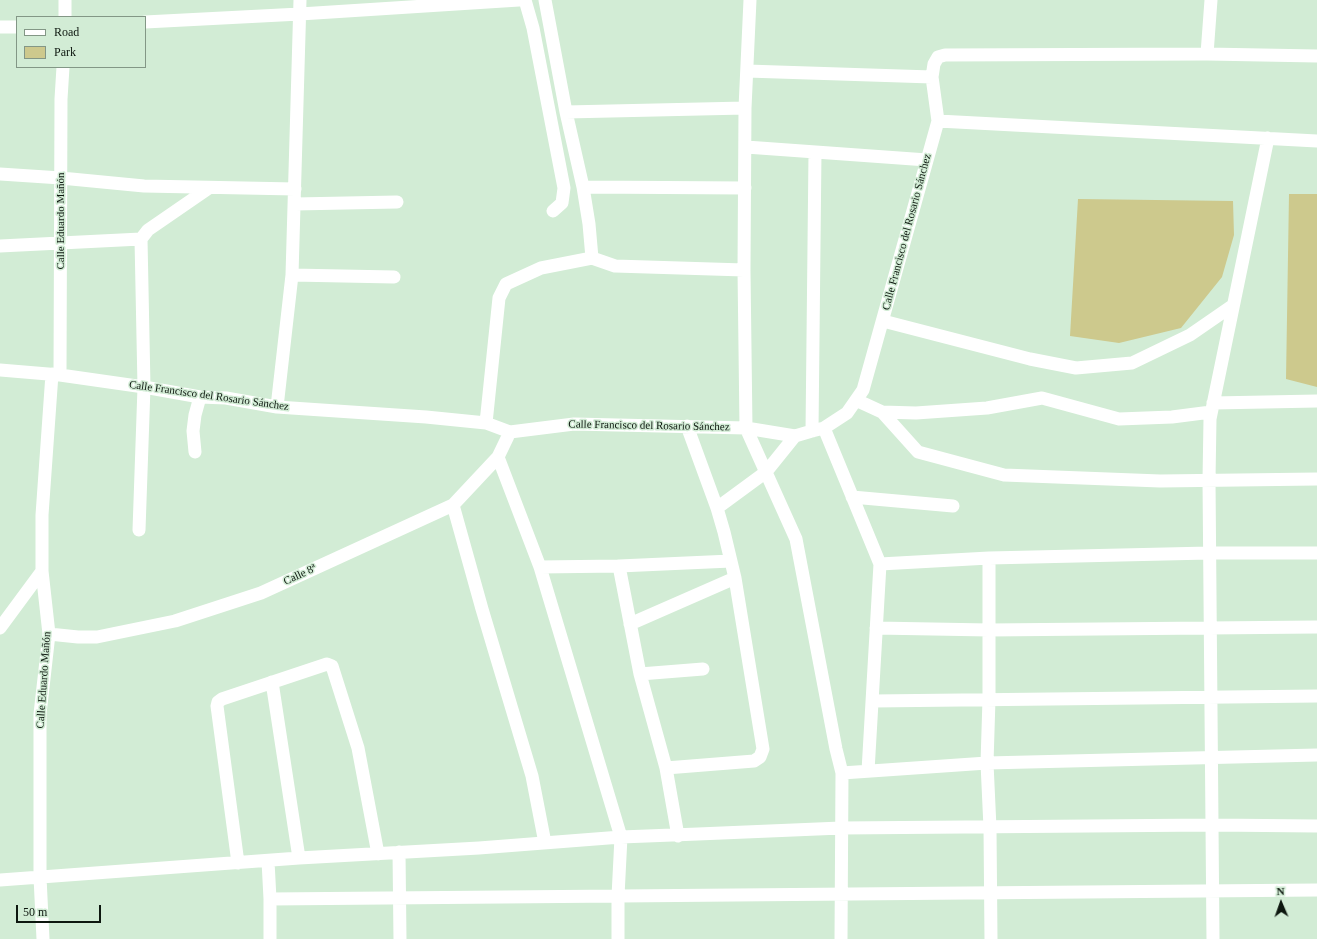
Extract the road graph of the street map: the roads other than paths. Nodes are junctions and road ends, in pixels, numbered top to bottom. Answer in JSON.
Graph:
{"nodes":[{"id":1,"x":65,"y":0,"type":"edge"},
{"id":2,"x":300,"y":0,"type":"edge"},
{"id":3,"x":518,"y":0,"type":"edge"},
{"id":4,"x":525,"y":0,"type":"edge"},
{"id":5,"x":545,"y":0,"type":"edge"},
{"id":6,"x":750,"y":0,"type":"edge"},
{"id":7,"x":1211,"y":0,"type":"edge"},
{"id":8,"x":300,"y":14,"type":"junction"},
{"id":9,"x":65,"y":16,"type":"edge"},
{"id":10,"x":146,"y":22,"type":"edge"},
{"id":11,"x":0,"y":27,"type":"edge"},
{"id":12,"x":16,"y":27,"type":"edge"},
{"id":13,"x":1207,"y":54,"type":"junction"},
{"id":14,"x":1317,"y":56,"type":"edge"},
{"id":15,"x":63,"y":68,"type":"edge"},
{"id":16,"x":747,"y":71,"type":"junction"},
{"id":17,"x":932,"y":77,"type":"junction"},
{"id":18,"x":745,"y":108,"type":"junction"},
{"id":19,"x":566,"y":112,"type":"junction"},
{"id":20,"x":938,"y":121,"type":"junction"},
{"id":21,"x":1268,"y":138,"type":"junction"},
{"id":22,"x":1317,"y":141,"type":"edge"},
{"id":23,"x":746,"y":147,"type":"junction"},
{"id":24,"x":815,"y":152,"type":"junction"},
{"id":25,"x":927,"y":160,"type":"junction"},
{"id":26,"x":0,"y":174,"type":"edge"},
{"id":27,"x":61,"y":178,"type":"junction"},
{"id":28,"x":583,"y":187,"type":"junction"},
{"id":29,"x":209,"y":188,"type":"junction"},
{"id":30,"x":744,"y":188,"type":"junction"},
{"id":31,"x":295,"y":189,"type":"junction"},
{"id":32,"x":397,"y":202,"type":"dead end"},
{"id":33,"x":295,"y":204,"type":"junction"},
{"id":34,"x":553,"y":211,"type":"dead end"},
{"id":35,"x":141,"y":239,"type":"junction"},
{"id":36,"x":60,"y":243,"type":"junction"},
{"id":37,"x":0,"y":246,"type":"edge"},
{"id":38,"x":592,"y":258,"type":"junction"},
{"id":39,"x":744,"y":270,"type":"junction"},
{"id":40,"x":292,"y":275,"type":"junction"},
{"id":41,"x":394,"y":276,"type":"dead end"},
{"id":42,"x":1232,"y":306,"type":"junction"},
{"id":43,"x":883,"y":321,"type":"junction"},
{"id":44,"x":0,"y":370,"type":"edge"},
{"id":45,"x":56,"y":375,"type":"junction"},
{"id":46,"x":144,"y":387,"type":"junction"},
{"id":47,"x":200,"y":397,"type":"junction"},
{"id":48,"x":856,"y":400,"type":"junction"},
{"id":49,"x":1317,"y":401,"type":"edge"},
{"id":50,"x":276,"y":407,"type":"junction"},
{"id":51,"x":1212,"y":408,"type":"junction"},
{"id":52,"x":882,"y":412,"type":"junction"},
{"id":53,"x":486,"y":423,"type":"junction"},
{"id":54,"x":687,"y":426,"type":"junction"},
{"id":55,"x":746,"y":428,"type":"junction"},
{"id":56,"x":818,"y":430,"type":"junction"},
{"id":57,"x":510,"y":432,"type":"junction"},
{"id":58,"x":795,"y":436,"type":"junction"},
{"id":59,"x":195,"y":452,"type":"dead end"},
{"id":60,"x":498,"y":457,"type":"junction"},
{"id":61,"x":766,"y":472,"type":"junction"},
{"id":62,"x":1317,"y":479,"type":"edge"},
{"id":63,"x":1209,"y":480,"type":"junction"},
{"id":64,"x":852,"y":497,"type":"junction"},
{"id":65,"x":453,"y":505,"type":"junction"},
{"id":66,"x":953,"y":506,"type":"dead end"},
{"id":67,"x":717,"y":508,"type":"junction"},
{"id":68,"x":139,"y":530,"type":"dead end"},
{"id":69,"x":1209,"y":553,"type":"junction"},
{"id":70,"x":1317,"y":553,"type":"edge"},
{"id":71,"x":989,"y":558,"type":"junction"},
{"id":72,"x":731,"y":561,"type":"junction"},
{"id":73,"x":880,"y":564,"type":"junction"},
{"id":74,"x":619,"y":566,"type":"junction"},
{"id":75,"x":540,"y":567,"type":"junction"},
{"id":76,"x":42,"y":571,"type":"junction"},
{"id":77,"x":735,"y":578,"type":"junction"},
{"id":78,"x":630,"y":624,"type":"junction"},
{"id":79,"x":1317,"y":627,"type":"edge"},
{"id":80,"x":0,"y":628,"type":"edge"},
{"id":81,"x":876,"y":628,"type":"junction"},
{"id":82,"x":1210,"y":628,"type":"junction"},
{"id":83,"x":989,"y":630,"type":"junction"},
{"id":84,"x":49,"y":634,"type":"junction"},
{"id":85,"x":703,"y":669,"type":"dead end"},
{"id":86,"x":640,"y":674,"type":"junction"},
{"id":87,"x":272,"y":682,"type":"junction"},
{"id":88,"x":1317,"y":696,"type":"edge"},
{"id":89,"x":1211,"y":697,"type":"junction"},
{"id":90,"x":989,"y":699,"type":"junction"},
{"id":91,"x":873,"y":701,"type":"junction"},
{"id":92,"x":1317,"y":754,"type":"edge"},
{"id":93,"x":1211,"y":756,"type":"junction"},
{"id":94,"x":987,"y":764,"type":"junction"},
{"id":95,"x":666,"y":768,"type":"junction"},
{"id":96,"x":868,"y":771,"type":"junction"},
{"id":97,"x":842,"y":773,"type":"junction"},
{"id":98,"x":1212,"y":825,"type":"junction"},
{"id":99,"x":1317,"y":826,"type":"edge"},
{"id":100,"x":841,"y":828,"type":"junction"},
{"id":101,"x":990,"y":828,"type":"junction"},
{"id":102,"x":678,"y":836,"type":"junction"},
{"id":103,"x":621,"y":837,"type":"junction"},
{"id":104,"x":545,"y":843,"type":"junction"},
{"id":105,"x":399,"y":852,"type":"junction"},
{"id":106,"x":378,"y":854,"type":"junction"},
{"id":107,"x":300,"y":858,"type":"junction"},
{"id":108,"x":268,"y":861,"type":"junction"},
{"id":109,"x":238,"y":863,"type":"junction"},
{"id":110,"x":40,"y":877,"type":"junction"},
{"id":111,"x":0,"y":880,"type":"edge"},
{"id":112,"x":1213,"y":890,"type":"junction"},
{"id":113,"x":1317,"y":890,"type":"edge"},
{"id":114,"x":990,"y":892,"type":"junction"},
{"id":115,"x":841,"y":894,"type":"junction"},
{"id":116,"x":618,"y":896,"type":"junction"},
{"id":117,"x":399,"y":897,"type":"junction"},
{"id":118,"x":270,"y":899,"type":"junction"},
{"id":119,"x":43,"y":939,"type":"edge"},
{"id":120,"x":267,"y":939,"type":"edge"},
{"id":121,"x":270,"y":939,"type":"edge"},
{"id":122,"x":400,"y":939,"type":"edge"},
{"id":123,"x":618,"y":939,"type":"edge"},
{"id":124,"x":841,"y":939,"type":"edge"},
{"id":125,"x":991,"y":939,"type":"edge"},
{"id":126,"x":1213,"y":939,"type":"edge"}],
"edges":[{"from":1,"to":9,"type":"street"},
{"from":2,"to":8,"type":"street"},
{"from":3,"to":8,"type":"street"},
{"from":4,"to":34,"type":"street"},
{"from":5,"to":19,"type":"street"},
{"from":6,"to":16,"type":"street"},
{"from":7,"to":13,"type":"street"},
{"from":8,"to":10,"type":"street"},
{"from":8,"to":31,"type":"street"},
{"from":11,"to":12,"type":"street"},
{"from":13,"to":14,"type":"street"},
{"from":13,"to":17,"type":"street"},
{"from":15,"to":27,"type":"street","name":"Calle Eduardo Mañón"},
{"from":16,"to":17,"type":"street"},
{"from":16,"to":18,"type":"street"},
{"from":17,"to":20,"type":"street"},
{"from":18,"to":19,"type":"street"},
{"from":18,"to":23,"type":"street"},
{"from":19,"to":28,"type":"street"},
{"from":20,"to":21,"type":"street"},
{"from":20,"to":25,"type":"street","name":"Calle Francisco del Rosario Sánchez"},
{"from":21,"to":22,"type":"street"},
{"from":21,"to":42,"type":"street"},
{"from":23,"to":24,"type":"street"},
{"from":23,"to":30,"type":"street"},
{"from":24,"to":25,"type":"street"},
{"from":24,"to":56,"type":"street"},
{"from":25,"to":43,"type":"street","name":"Calle Francisco del Rosario Sánchez"},
{"from":26,"to":27,"type":"street"},
{"from":27,"to":29,"type":"street"},
{"from":27,"to":36,"type":"street","name":"Calle Eduardo Mañón"},
{"from":28,"to":30,"type":"street"},
{"from":28,"to":38,"type":"street"},
{"from":29,"to":31,"type":"street"},
{"from":29,"to":35,"type":"street"},
{"from":30,"to":39,"type":"street"},
{"from":31,"to":33,"type":"street"},
{"from":32,"to":33,"type":"street"},
{"from":33,"to":40,"type":"street"},
{"from":35,"to":36,"type":"street"},
{"from":35,"to":46,"type":"street"},
{"from":36,"to":37,"type":"street"},
{"from":36,"to":45,"type":"street","name":"Calle Eduardo Mañón"},
{"from":38,"to":39,"type":"street"},
{"from":38,"to":53,"type":"street"},
{"from":39,"to":55,"type":"street"},
{"from":40,"to":41,"type":"street"},
{"from":40,"to":50,"type":"street"},
{"from":42,"to":43,"type":"street"},
{"from":42,"to":51,"type":"street"},
{"from":43,"to":48,"type":"street","name":"Calle Francisco del Rosario Sánchez"},
{"from":44,"to":45,"type":"street","name":"Calle Francisco del Rosario Sánchez"},
{"from":45,"to":46,"type":"street","name":"Calle Francisco del Rosario Sánchez"},
{"from":45,"to":76,"type":"street","name":"Calle Eduardo Mañón"},
{"from":46,"to":47,"type":"street","name":"Calle Francisco del Rosario Sánchez"},
{"from":46,"to":68,"type":"street"},
{"from":47,"to":50,"type":"street","name":"Calle Francisco del Rosario Sánchez"},
{"from":47,"to":59,"type":"street"},
{"from":48,"to":52,"type":"street"},
{"from":48,"to":56,"type":"street","name":"Calle Francisco del Rosario Sánchez"},
{"from":49,"to":51,"type":"street"},
{"from":50,"to":53,"type":"street","name":"Calle Francisco del Rosario Sánchez"},
{"from":51,"to":52,"type":"street"},
{"from":51,"to":63,"type":"street"},
{"from":52,"to":63,"type":"street"},
{"from":53,"to":57,"type":"street","name":"Calle Francisco del Rosario Sánchez"},
{"from":54,"to":55,"type":"street","name":"Calle Francisco del Rosario Sánchez"},
{"from":54,"to":57,"type":"street","name":"Calle Francisco del Rosario Sánchez"},
{"from":54,"to":67,"type":"street"},
{"from":55,"to":58,"type":"street","name":"Calle Francisco del Rosario Sánchez"},
{"from":55,"to":61,"type":"street"},
{"from":56,"to":58,"type":"street","name":"Calle Francisco del Rosario Sánchez"},
{"from":56,"to":64,"type":"street"},
{"from":57,"to":60,"type":"street","name":"Calle 8ª"},
{"from":58,"to":61,"type":"street"},
{"from":60,"to":65,"type":"street","name":"Calle 8ª"},
{"from":60,"to":75,"type":"street"},
{"from":61,"to":67,"type":"street"},
{"from":61,"to":97,"type":"street"},
{"from":62,"to":63,"type":"street"},
{"from":63,"to":69,"type":"street"},
{"from":64,"to":66,"type":"street"},
{"from":64,"to":73,"type":"street"},
{"from":65,"to":84,"type":"street","name":"Calle 8ª"},
{"from":65,"to":104,"type":"street"},
{"from":67,"to":72,"type":"street"},
{"from":69,"to":70,"type":"street"},
{"from":69,"to":71,"type":"street"},
{"from":69,"to":82,"type":"street"},
{"from":71,"to":73,"type":"street"},
{"from":71,"to":83,"type":"street"},
{"from":72,"to":74,"type":"street"},
{"from":72,"to":77,"type":"street"},
{"from":73,"to":81,"type":"street"},
{"from":74,"to":75,"type":"street"},
{"from":74,"to":78,"type":"street"},
{"from":75,"to":103,"type":"street"},
{"from":76,"to":80,"type":"street"},
{"from":76,"to":84,"type":"street","name":"Calle Eduardo Mañón"},
{"from":77,"to":78,"type":"street"},
{"from":77,"to":95,"type":"street"},
{"from":78,"to":86,"type":"street"},
{"from":79,"to":82,"type":"street"},
{"from":81,"to":83,"type":"street"},
{"from":81,"to":91,"type":"street"},
{"from":82,"to":83,"type":"street"},
{"from":82,"to":89,"type":"street"},
{"from":83,"to":90,"type":"street"},
{"from":84,"to":110,"type":"street","name":"Calle Eduardo Mañón"},
{"from":85,"to":86,"type":"street"},
{"from":86,"to":95,"type":"street"},
{"from":87,"to":106,"type":"street"},
{"from":87,"to":107,"type":"street"},
{"from":87,"to":109,"type":"street"},
{"from":88,"to":89,"type":"street"},
{"from":89,"to":90,"type":"street"},
{"from":89,"to":93,"type":"street"},
{"from":90,"to":91,"type":"street"},
{"from":90,"to":94,"type":"street"},
{"from":91,"to":96,"type":"street"},
{"from":92,"to":93,"type":"street"},
{"from":93,"to":94,"type":"street"},
{"from":93,"to":98,"type":"street"},
{"from":94,"to":96,"type":"street"},
{"from":94,"to":101,"type":"street"},
{"from":95,"to":102,"type":"street"},
{"from":96,"to":97,"type":"street"},
{"from":97,"to":100,"type":"street"},
{"from":98,"to":99,"type":"street"},
{"from":98,"to":101,"type":"street"},
{"from":98,"to":112,"type":"street"},
{"from":100,"to":101,"type":"street"},
{"from":100,"to":102,"type":"street"},
{"from":100,"to":115,"type":"street"},
{"from":101,"to":114,"type":"street"},
{"from":102,"to":103,"type":"street"},
{"from":103,"to":104,"type":"street"},
{"from":103,"to":116,"type":"street"},
{"from":104,"to":105,"type":"street"},
{"from":105,"to":106,"type":"street"},
{"from":105,"to":117,"type":"street"},
{"from":106,"to":107,"type":"street"},
{"from":107,"to":108,"type":"street"},
{"from":108,"to":109,"type":"street"},
{"from":108,"to":118,"type":"street"},
{"from":109,"to":110,"type":"street"},
{"from":110,"to":111,"type":"street"},
{"from":110,"to":119,"type":"street","name":"Calle Eduardo Mañón"},
{"from":112,"to":113,"type":"street"},
{"from":112,"to":114,"type":"street"},
{"from":112,"to":126,"type":"street"},
{"from":114,"to":115,"type":"street"},
{"from":114,"to":125,"type":"street"},
{"from":115,"to":116,"type":"street"},
{"from":115,"to":124,"type":"street"},
{"from":116,"to":117,"type":"street"},
{"from":116,"to":123,"type":"street"},
{"from":117,"to":118,"type":"street"},
{"from":117,"to":122,"type":"street"},
{"from":118,"to":121,"type":"street"},
{"from":120,"to":121,"type":"street"}]}
